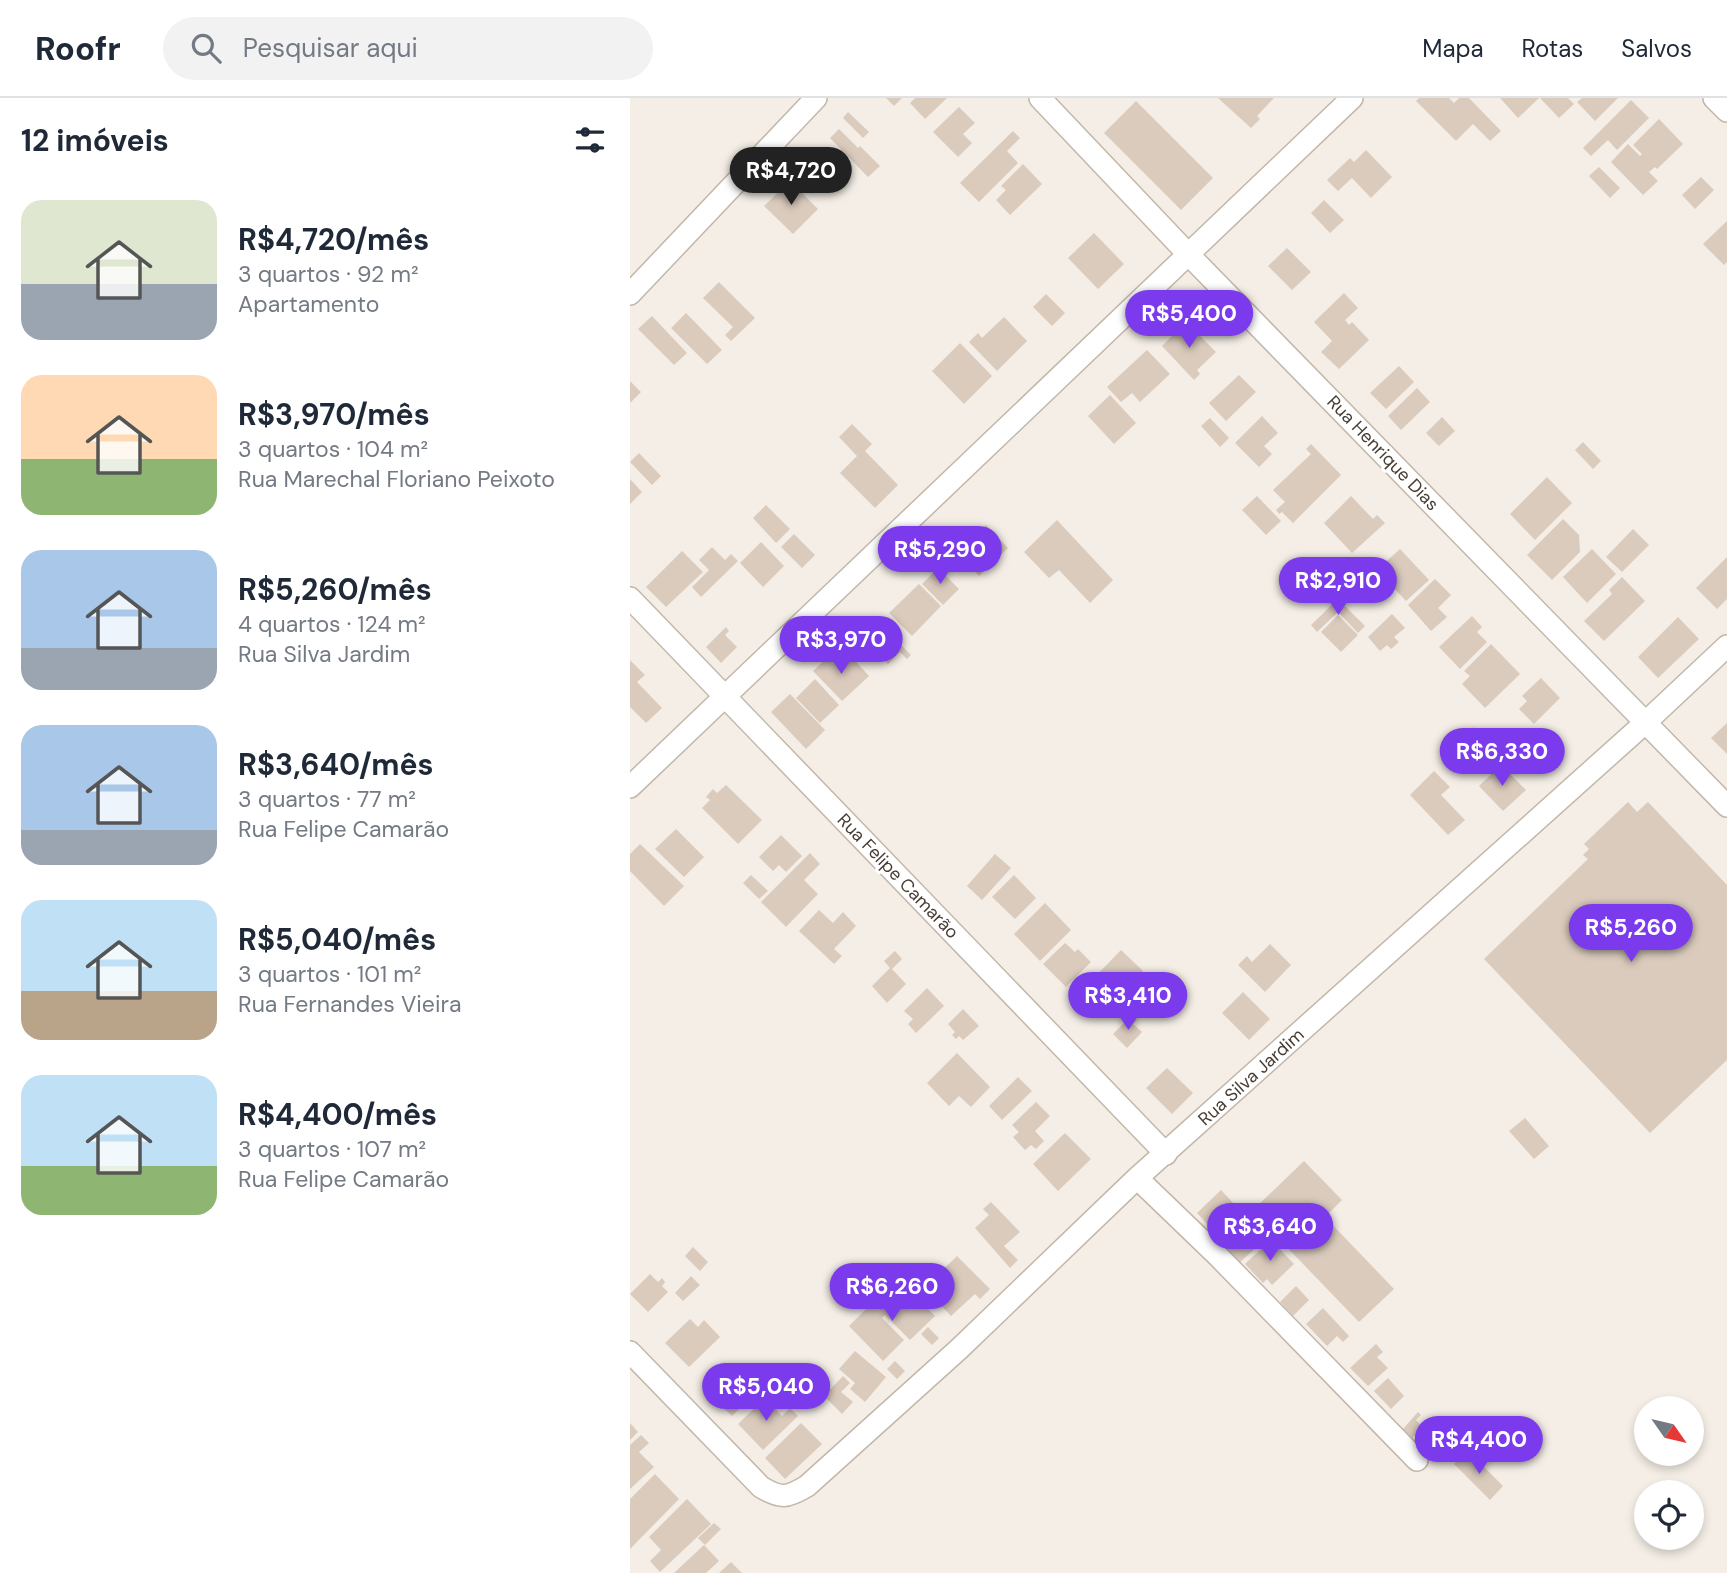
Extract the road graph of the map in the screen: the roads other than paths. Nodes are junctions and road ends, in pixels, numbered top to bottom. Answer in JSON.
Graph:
{"nodes":[{"id":1,"x":816,"y":98,"type":"edge"},
{"id":2,"x":1040,"y":98,"type":"edge"},
{"id":3,"x":1352,"y":98,"type":"edge"},
{"id":4,"x":1714,"y":98,"type":"edge"},
{"id":5,"x":1727,"y":111,"type":"edge"},
{"id":6,"x":1188,"y":254,"type":"junction"},
{"id":7,"x":630,"y":294,"type":"edge"},
{"id":8,"x":630,"y":598,"type":"edge"},
{"id":9,"x":1727,"y":646,"type":"edge"},
{"id":10,"x":726,"y":698,"type":"junction"},
{"id":11,"x":1646,"y":722,"type":"junction"},
{"id":12,"x":630,"y":787,"type":"edge"},
{"id":13,"x":1727,"y":806,"type":"edge"},
{"id":14,"x":1166,"y":1154,"type":"junction"},
{"id":15,"x":1137,"y":1178,"type":"junction"},
{"id":16,"x":630,"y":1352,"type":"edge"},
{"id":17,"x":1417,"y":1460,"type":"dead end"}],
"edges":[{"from":1,"to":7,"type":"street"},
{"from":2,"to":6,"type":"street","name":"Rua Henrique Dias"},
{"from":3,"to":6,"type":"street"},
{"from":4,"to":5,"type":"street"},
{"from":6,"to":10,"type":"street"},
{"from":6,"to":11,"type":"street","name":"Rua Henrique Dias"},
{"from":8,"to":10,"type":"street","name":"Rua Felipe Camarão"},
{"from":9,"to":11,"type":"street","name":"Rua Silva Jardim"},
{"from":10,"to":12,"type":"street"},
{"from":10,"to":14,"type":"street","name":"Rua Felipe Camarão"},
{"from":11,"to":13,"type":"street","name":"Rua Henrique Dias"},
{"from":11,"to":14,"type":"street","name":"Rua Silva Jardim"},
{"from":14,"to":15,"type":"street","name":"Rua Silva Jardim"},
{"from":15,"to":16,"type":"street","name":"Rua Silva Jardim"},
{"from":15,"to":17,"type":"street"}]}
